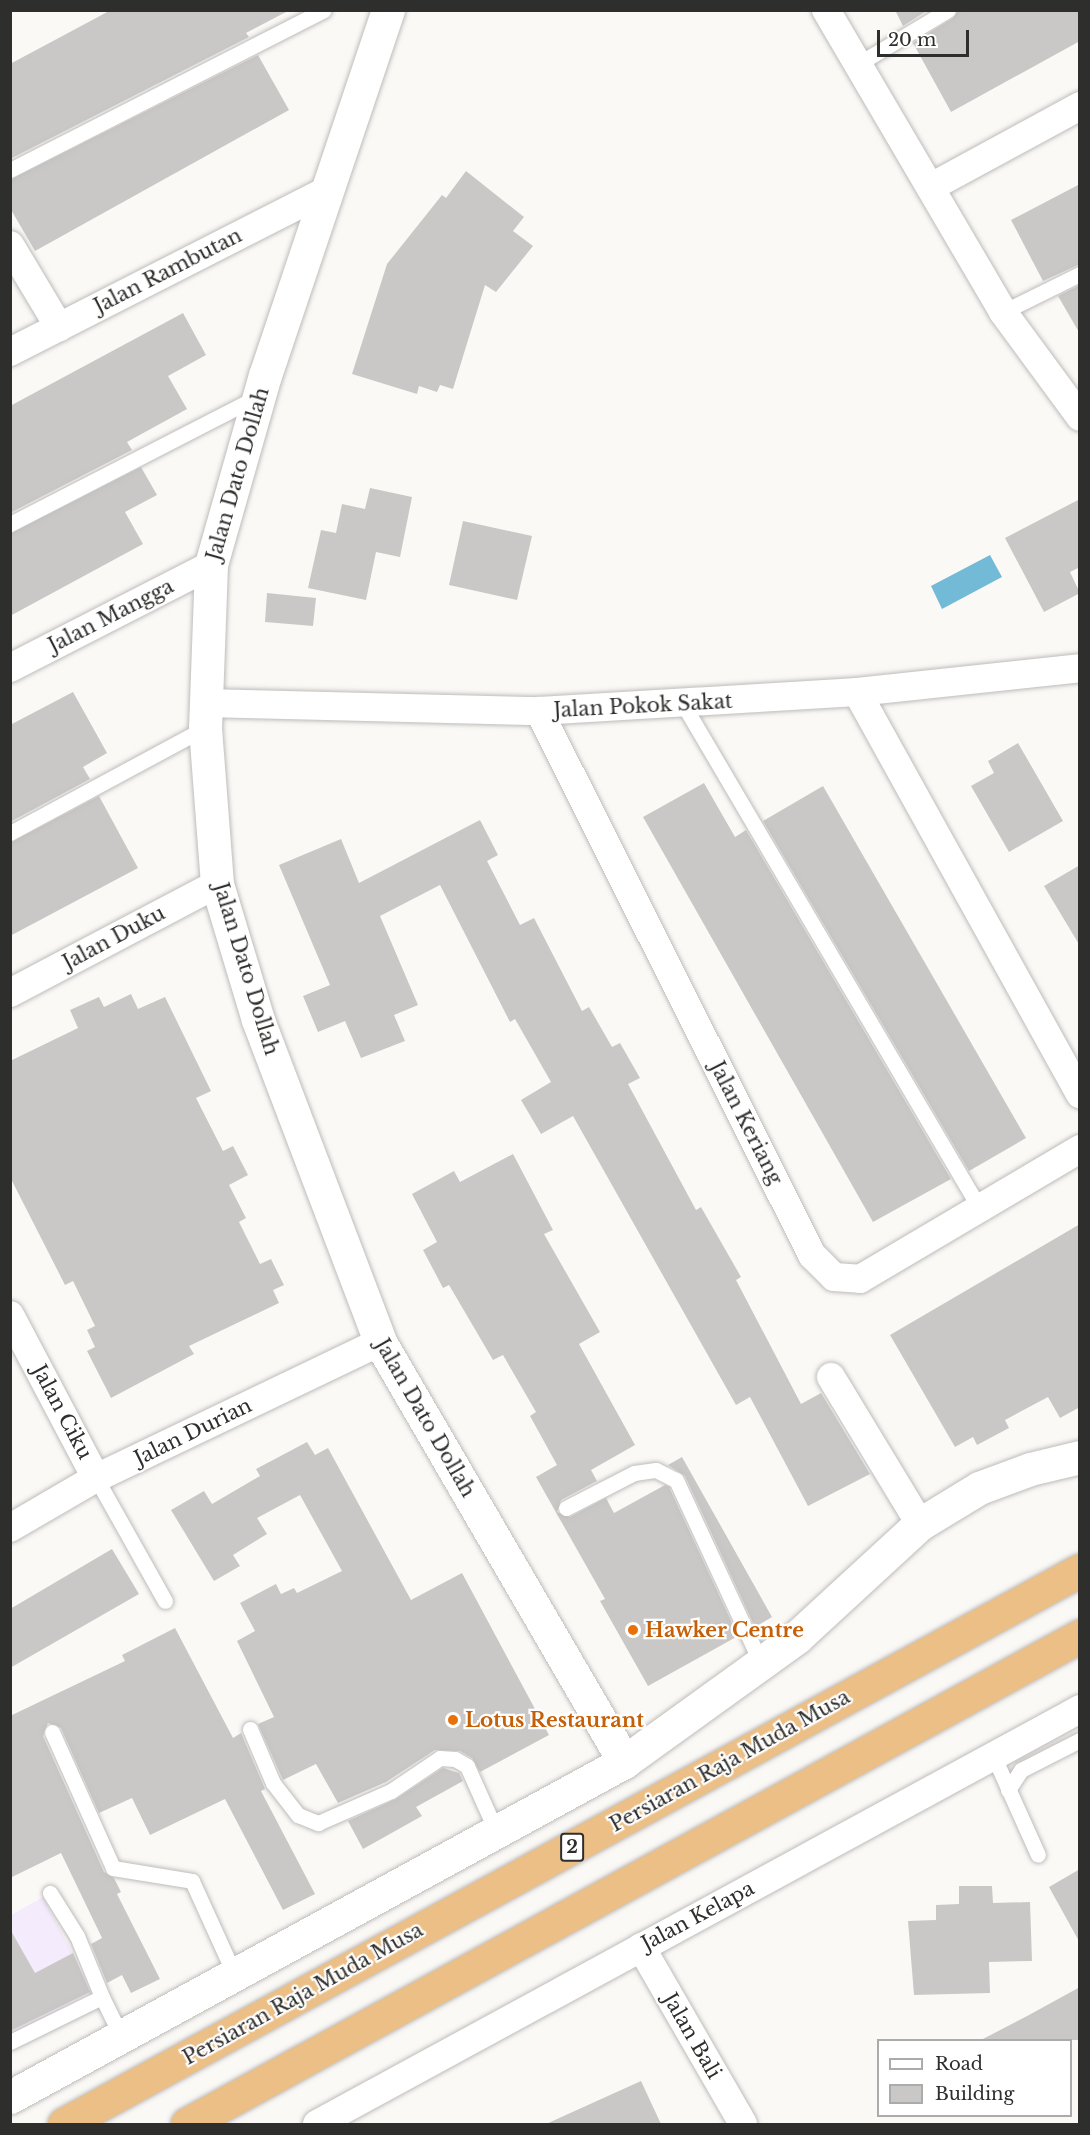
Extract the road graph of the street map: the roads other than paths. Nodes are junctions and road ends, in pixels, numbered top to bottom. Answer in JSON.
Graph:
{"nodes":[{"id":1,"x":324,"y":10,"type":"edge"},
{"id":2,"x":388,"y":10,"type":"edge"},
{"id":3,"x":826,"y":10,"type":"edge"},
{"id":4,"x":948,"y":10,"type":"edge"},
{"id":5,"x":858,"y":64,"type":"junction"},
{"id":6,"x":1080,"y":106,"type":"edge"},
{"id":7,"x":10,"y":170,"type":"edge"},
{"id":8,"x":931,"y":187,"type":"junction"},
{"id":9,"x":326,"y":191,"type":"junction"},
{"id":10,"x":10,"y":245,"type":"edge"},
{"id":11,"x":1080,"y":274,"type":"edge"},
{"id":12,"x":1003,"y":312,"type":"junction"},
{"id":13,"x":59,"y":327,"type":"junction"},
{"id":14,"x":10,"y":352,"type":"edge"},
{"id":15,"x":259,"y":396,"type":"junction"},
{"id":16,"x":1080,"y":417,"type":"edge"},
{"id":17,"x":10,"y":524,"type":"edge"},
{"id":18,"x":211,"y":565,"type":"junction"},
{"id":19,"x":10,"y":668,"type":"edge"},
{"id":20,"x":1080,"y":668,"type":"edge"},
{"id":21,"x":857,"y":692,"type":"junction"},
{"id":22,"x":683,"y":704,"type":"junction"},
{"id":23,"x":539,"y":711,"type":"junction"},
{"id":24,"x":205,"y":715,"type":"junction"},
{"id":25,"x":10,"y":833,"type":"edge"},
{"id":26,"x":217,"y":884,"type":"junction"},
{"id":27,"x":10,"y":993,"type":"edge"},
{"id":28,"x":1080,"y":1094,"type":"edge"},
{"id":29,"x":1080,"y":1149,"type":"edge"},
{"id":30,"x":980,"y":1209,"type":"junction"},
{"id":31,"x":10,"y":1315,"type":"edge"},
{"id":32,"x":380,"y":1342,"type":"junction"},
{"id":33,"x":831,"y":1377,"type":"dead end"},
{"id":34,"x":1080,"y":1457,"type":"edge"},
{"id":35,"x":96,"y":1478,"type":"junction"},
{"id":36,"x":567,"y":1508,"type":"dead end"},
{"id":37,"x":920,"y":1524,"type":"junction"},
{"id":38,"x":10,"y":1528,"type":"edge"},
{"id":39,"x":1080,"y":1570,"type":"edge"},
{"id":40,"x":165,"y":1601,"type":"dead end"},
{"id":41,"x":1080,"y":1636,"type":"edge"},
{"id":42,"x":761,"y":1663,"type":"junction"},
{"id":43,"x":1080,"y":1709,"type":"edge"},
{"id":44,"x":250,"y":1729,"type":"dead end"},
{"id":45,"x":52,"y":1732,"type":"dead end"},
{"id":46,"x":1080,"y":1740,"type":"edge"},
{"id":47,"x":994,"y":1757,"type":"junction"},
{"id":48,"x":624,"y":1762,"type":"junction"},
{"id":49,"x":1008,"y":1790,"type":"junction"},
{"id":50,"x":497,"y":1833,"type":"junction"},
{"id":51,"x":1038,"y":1855,"type":"dead end"},
{"id":52,"x":50,"y":1893,"type":"dead end"},
{"id":53,"x":641,"y":1947,"type":"junction"},
{"id":54,"x":235,"y":1976,"type":"junction"},
{"id":55,"x":102,"y":1997,"type":"junction"},
{"id":56,"x":121,"y":2036,"type":"junction"},
{"id":57,"x":10,"y":2042,"type":"edge"},
{"id":58,"x":10,"y":2097,"type":"edge"},
{"id":59,"x":64,"y":2124,"type":"edge"},
{"id":60,"x":187,"y":2124,"type":"edge"},
{"id":61,"x":317,"y":2124,"type":"edge"},
{"id":62,"x":743,"y":2124,"type":"edge"}],
"edges":[{"from":1,"to":7,"type":"lane"},
{"from":2,"to":9,"type":"street","name":"Jalan Dato Dollah"},
{"from":3,"to":5,"type":"street"},
{"from":4,"to":5,"type":"lane"},
{"from":5,"to":8,"type":"street"},
{"from":6,"to":8,"type":"street"},
{"from":8,"to":12,"type":"street"},
{"from":9,"to":13,"type":"street","name":"Jalan Rambutan"},
{"from":9,"to":15,"type":"street","name":"Jalan Dato Dollah"},
{"from":10,"to":13,"type":"street"},
{"from":11,"to":12,"type":"lane"},
{"from":12,"to":16,"type":"street"},
{"from":13,"to":14,"type":"street","name":"Jalan Rambutan"},
{"from":15,"to":17,"type":"lane"},
{"from":15,"to":18,"type":"street","name":"Jalan Dato Dollah"},
{"from":18,"to":19,"type":"street","name":"Jalan Mangga"},
{"from":18,"to":24,"type":"street","name":"Jalan Dato Dollah"},
{"from":20,"to":21,"type":"street","name":"Jalan Pokok Sakat"},
{"from":21,"to":22,"type":"street","name":"Jalan Pokok Sakat"},
{"from":21,"to":28,"type":"street"},
{"from":22,"to":23,"type":"street","name":"Jalan Pokok Sakat"},
{"from":22,"to":30,"type":"lane"},
{"from":23,"to":24,"type":"street","name":"Jalan Pokok Sakat"},
{"from":23,"to":30,"type":"street","name":"Jalan Keriang"},
{"from":24,"to":25,"type":"lane"},
{"from":24,"to":26,"type":"street","name":"Jalan Dato Dollah"},
{"from":26,"to":27,"type":"street","name":"Jalan Duku"},
{"from":26,"to":32,"type":"street","name":"Jalan Dato Dollah"},
{"from":29,"to":30,"type":"street","name":"Jalan Keriang"},
{"from":31,"to":35,"type":"street","name":"Jalan Ciku"},
{"from":32,"to":35,"type":"street","name":"Jalan Durian"},
{"from":32,"to":48,"type":"street","name":"Jalan Dato Dollah"},
{"from":33,"to":37,"type":"street"},
{"from":34,"to":37,"type":"street"},
{"from":35,"to":38,"type":"street","name":"Jalan Durian"},
{"from":35,"to":40,"type":"lane"},
{"from":36,"to":42,"type":"lane"},
{"from":37,"to":42,"type":"street"},
{"from":39,"to":59,"type":"highway","name":"Persiaran Raja Muda Musa","number":"2"},
{"from":41,"to":60,"type":"highway"},
{"from":42,"to":48,"type":"street"},
{"from":43,"to":47,"type":"street","name":"Jalan Kelapa"},
{"from":44,"to":50,"type":"lane"},
{"from":45,"to":54,"type":"lane"},
{"from":46,"to":49,"type":"lane"},
{"from":47,"to":49,"type":"lane"},
{"from":47,"to":53,"type":"street","name":"Jalan Kelapa"},
{"from":48,"to":50,"type":"street"},
{"from":49,"to":51,"type":"lane"},
{"from":50,"to":54,"type":"street"},
{"from":52,"to":55,"type":"lane"},
{"from":53,"to":61,"type":"street","name":"Jalan Kelapa"},
{"from":53,"to":62,"type":"street","name":"Jalan Bali"},
{"from":54,"to":56,"type":"street"},
{"from":55,"to":56,"type":"lane"},
{"from":55,"to":57,"type":"lane"},
{"from":56,"to":58,"type":"street"}]}
